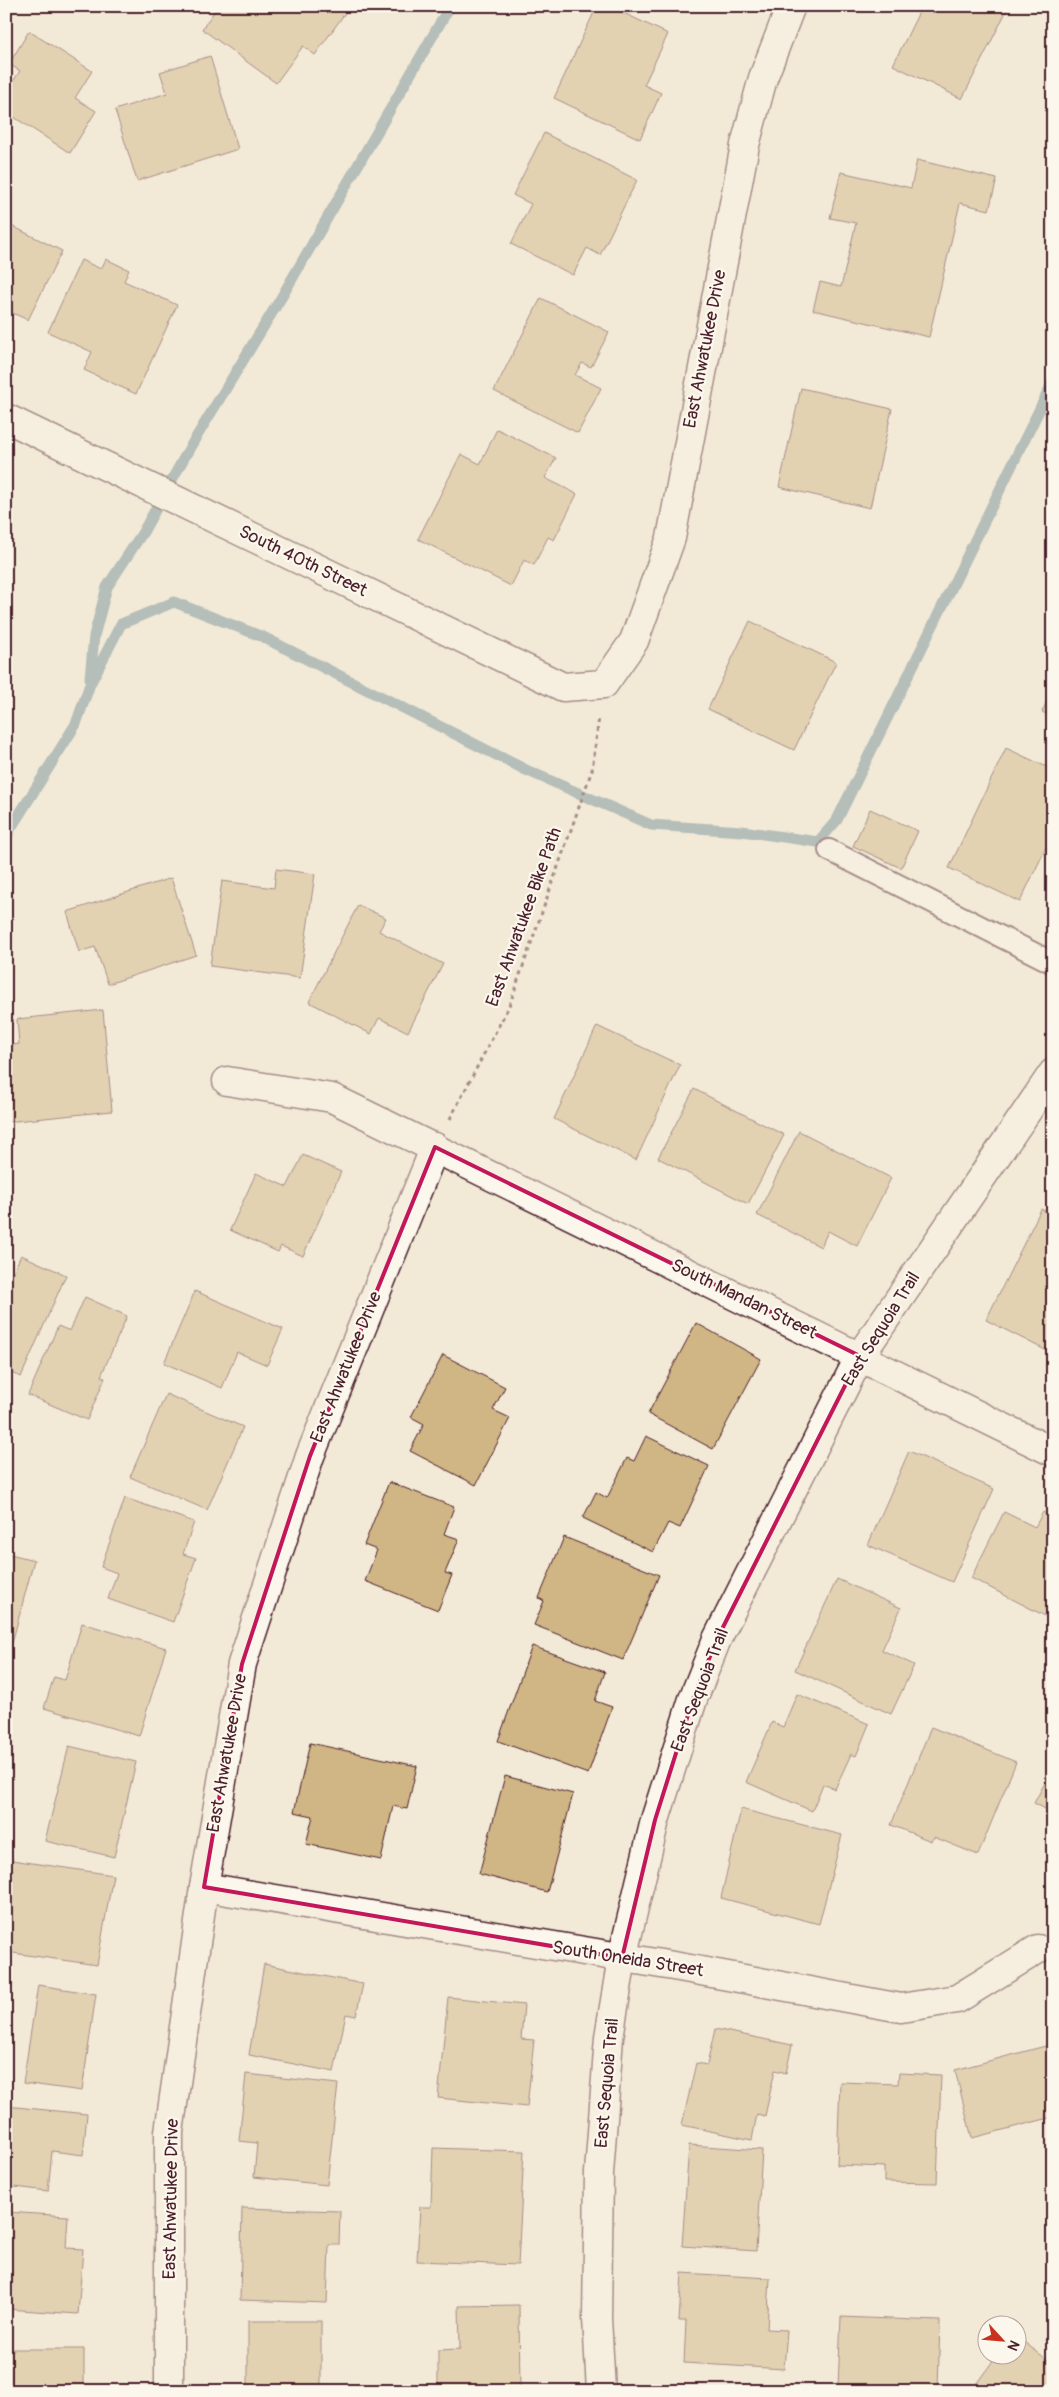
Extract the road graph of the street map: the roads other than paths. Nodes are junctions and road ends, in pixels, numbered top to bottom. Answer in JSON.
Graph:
{"nodes":[{"id":1,"x":791,"y":6,"type":"edge"},
{"id":2,"x":6,"y":418,"type":"edge"},
{"id":3,"x":604,"y":684,"type":"joint"},
{"id":4,"x":830,"y":850,"type":"dead end"},
{"id":5,"x":1053,"y":963,"type":"edge"},
{"id":6,"x":1053,"y":1072,"type":"edge"},
{"id":7,"x":227,"y":1081,"type":"dead end"},
{"id":8,"x":435,"y":1148,"type":"junction"},
{"id":9,"x":860,"y":1356,"type":"junction"},
{"id":10,"x":1053,"y":1452,"type":"edge"},
{"id":11,"x":204,"y":1887,"type":"junction"},
{"id":12,"x":1038,"y":1949,"type":"dead end"},
{"id":13,"x":622,"y":1958,"type":"junction"},
{"id":14,"x":169,"y":2391,"type":"edge"},
{"id":15,"x":601,"y":2391,"type":"edge"}],
"edges":[{"from":1,"to":3,"type":"street","name":"East Ahwatukee Drive"},
{"from":2,"to":3,"type":"street","name":"South 40th Street"},
{"from":4,"to":5,"type":"lane"},
{"from":6,"to":9,"type":"street","name":"East Sequoia Trail"},
{"from":7,"to":8,"type":"street","name":"South Mandan Street"},
{"from":8,"to":9,"type":"street","name":"South Mandan Street"},
{"from":8,"to":11,"type":"street","name":"East Ahwatukee Drive"},
{"from":9,"to":10,"type":"street","name":"South Mandan Street"},
{"from":9,"to":13,"type":"street","name":"East Sequoia Trail"},
{"from":11,"to":13,"type":"street","name":"South Oneida Street"},
{"from":11,"to":14,"type":"street","name":"East Ahwatukee Drive"},
{"from":12,"to":13,"type":"street","name":"South Oneida Street"},
{"from":13,"to":15,"type":"street","name":"East Sequoia Trail"}]}
